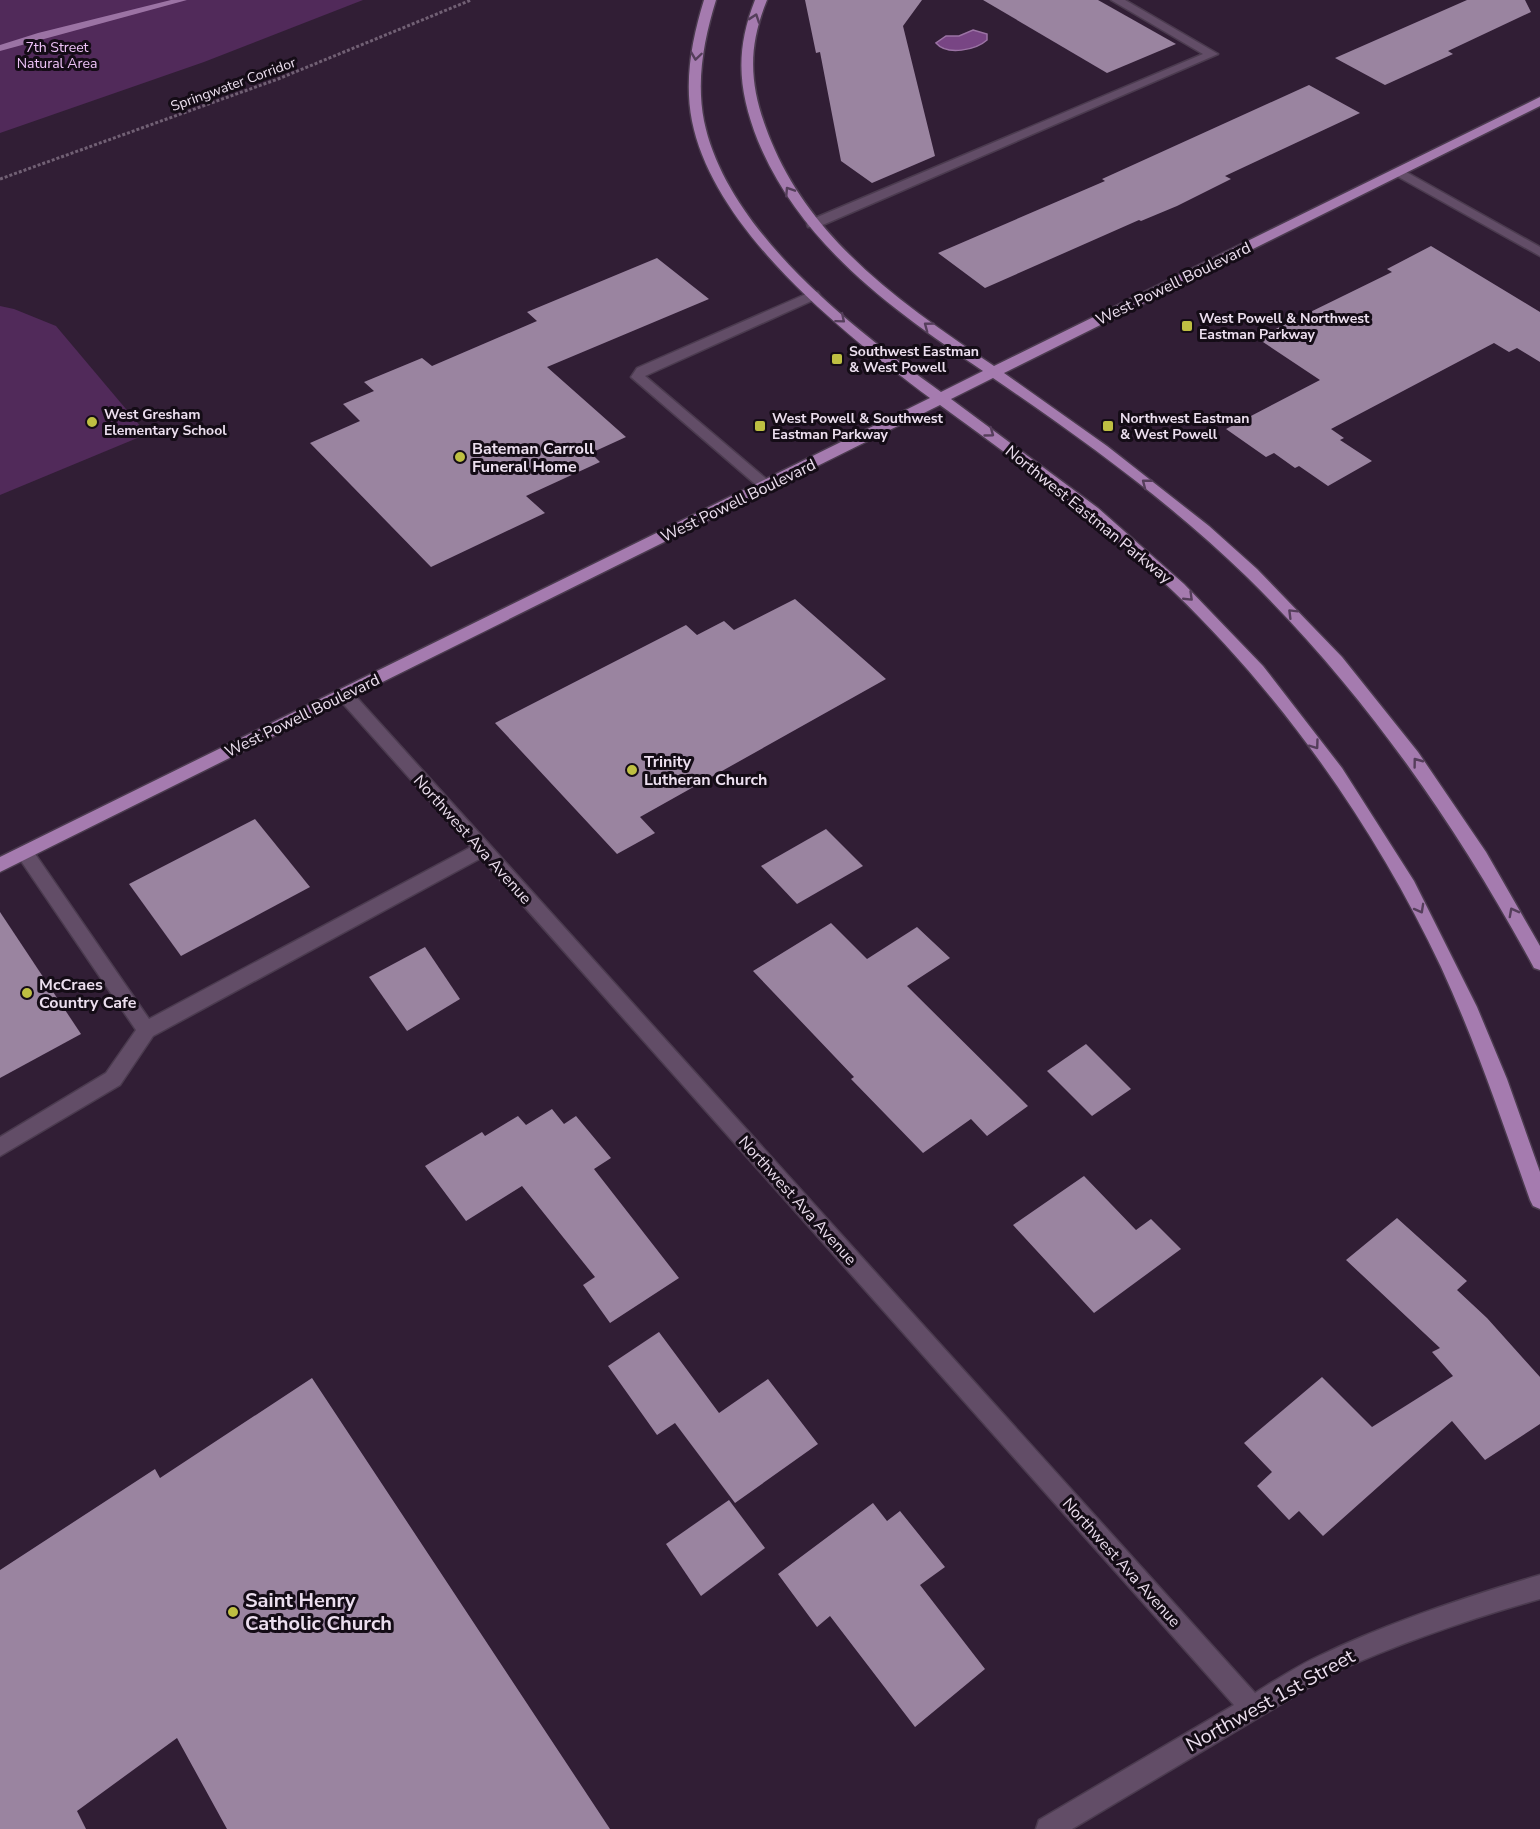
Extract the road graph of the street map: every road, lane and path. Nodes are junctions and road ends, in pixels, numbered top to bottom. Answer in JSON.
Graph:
{"nodes":[{"id":1,"x":471,"y":0,"type":"edge"},
{"id":2,"x":710,"y":0,"type":"edge"},
{"id":3,"x":761,"y":0,"type":"edge"},
{"id":4,"x":1117,"y":0,"type":"edge"},
{"id":5,"x":1540,"y":101,"type":"edge"},
{"id":6,"x":1399,"y":172,"type":"junction"},
{"id":7,"x":0,"y":179,"type":"edge"},
{"id":8,"x":813,"y":224,"type":"junction"},
{"id":9,"x":1540,"y":252,"type":"edge"},
{"id":10,"x":813,"y":295,"type":"junction"},
{"id":11,"x":993,"y":372,"type":"junction"},
{"id":12,"x":943,"y":398,"type":"junction"},
{"id":13,"x":766,"y":486,"type":"junction"},
{"id":14,"x":344,"y":694,"type":"junction"},
{"id":15,"x":483,"y":849,"type":"junction"},
{"id":16,"x":25,"y":853,"type":"junction"},
{"id":17,"x":0,"y":865,"type":"edge"},
{"id":18,"x":1540,"y":963,"type":"edge"},
{"id":19,"x":146,"y":1030,"type":"junction"},
{"id":20,"x":0,"y":1147,"type":"edge"},
{"id":21,"x":1540,"y":1200,"type":"edge"},
{"id":22,"x":1540,"y":1587,"type":"edge"},
{"id":23,"x":1252,"y":1707,"type":"junction"},
{"id":24,"x":1048,"y":1829,"type":"edge"}],
"edges":[{"from":1,"to":7,"type":"path","name":"Springwater Corridor"},
{"from":2,"to":10,"type":"main road","name":"Northwest Eastman Parkway","one_way":true},
{"from":8,"to":3,"type":"main road","one_way":true},
{"from":4,"to":8,"type":"street"},
{"from":5,"to":6,"type":"main road","name":"West Powell Boulevard"},
{"from":6,"to":9,"type":"street"},
{"from":6,"to":11,"type":"main road","name":"West Powell Boulevard"},
{"from":11,"to":8,"type":"main road","one_way":true},
{"from":10,"to":12,"type":"main road","name":"Northwest Eastman Parkway","one_way":true},
{"from":10,"to":13,"type":"street"},
{"from":11,"to":12,"type":"main road","name":"West Powell Boulevard"},
{"from":18,"to":11,"type":"main road","one_way":true},
{"from":12,"to":13,"type":"main road","name":"West Powell Boulevard"},
{"from":12,"to":21,"type":"main road","name":"Northwest Eastman Parkway","one_way":true},
{"from":13,"to":14,"type":"main road","name":"West Powell Boulevard"},
{"from":14,"to":15,"type":"street","name":"Northwest Ava Avenue"},
{"from":14,"to":16,"type":"main road","name":"West Powell Boulevard"},
{"from":15,"to":19,"type":"street"},
{"from":15,"to":23,"type":"street","name":"Northwest Ava Avenue"},
{"from":16,"to":17,"type":"main road","name":"West Powell Boulevard"},
{"from":16,"to":19,"type":"street"},
{"from":19,"to":20,"type":"street"},
{"from":22,"to":23,"type":"street","name":"Northwest 1st Street"},
{"from":23,"to":24,"type":"street","name":"Northwest 1st Street"}]}
